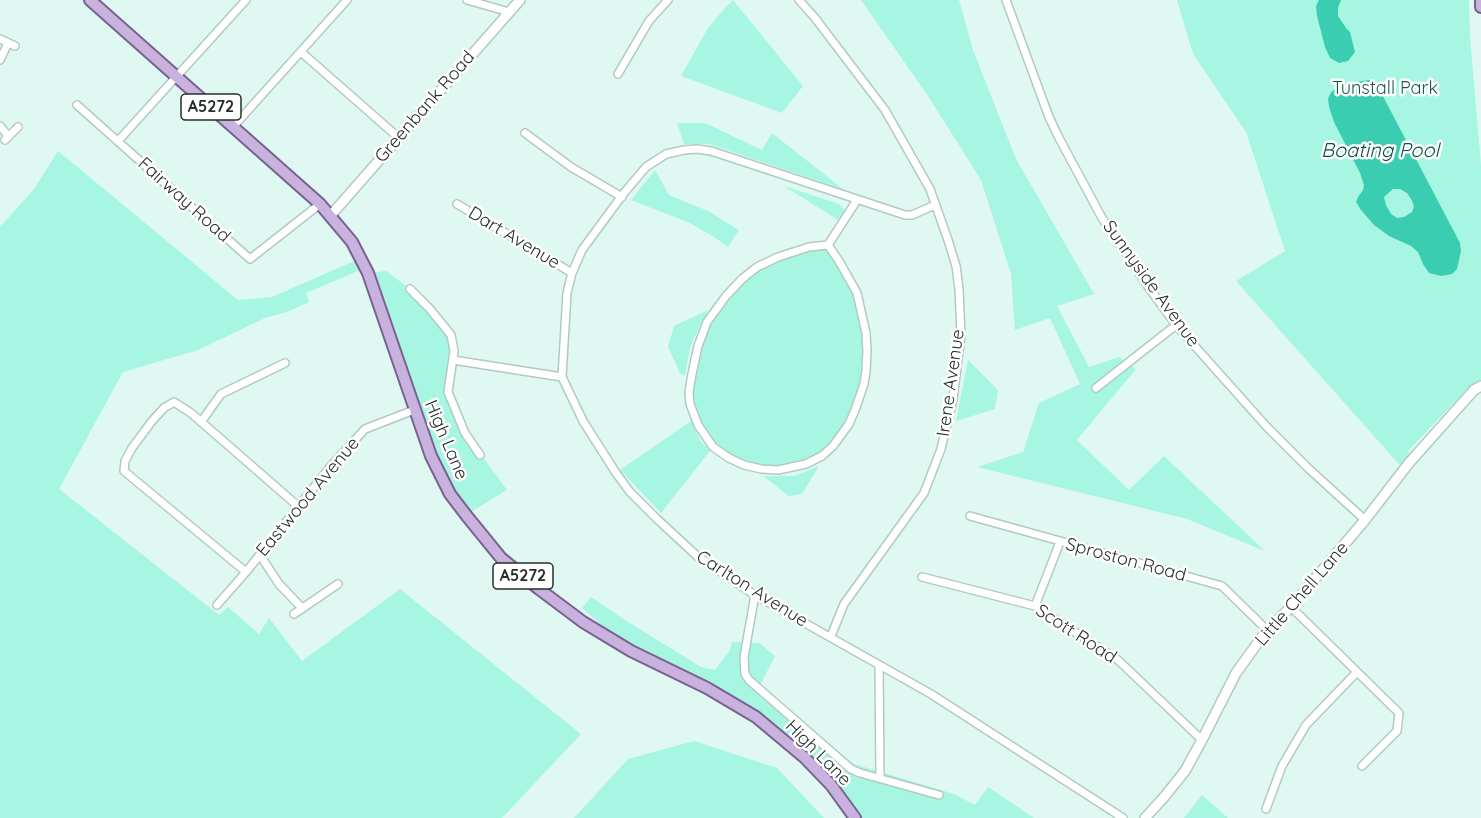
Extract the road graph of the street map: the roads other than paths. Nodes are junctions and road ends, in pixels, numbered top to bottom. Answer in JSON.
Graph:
{"nodes":[{"id":1,"x":90,"y":0,"type":"edge"},
{"id":2,"x":246,"y":0,"type":"edge"},
{"id":3,"x":347,"y":0,"type":"edge"},
{"id":4,"x":467,"y":0,"type":"edge"},
{"id":5,"x":520,"y":0,"type":"edge"},
{"id":6,"x":668,"y":0,"type":"edge"},
{"id":7,"x":799,"y":0,"type":"edge"},
{"id":8,"x":1006,"y":0,"type":"edge"},
{"id":9,"x":1481,"y":0,"type":"edge"},
{"id":10,"x":1481,"y":7,"type":"edge"},
{"id":11,"x":509,"y":12,"type":"junction"},
{"id":12,"x":0,"y":39,"type":"edge"},
{"id":13,"x":300,"y":52,"type":"junction"},
{"id":14,"x":0,"y":60,"type":"edge"},
{"id":15,"x":618,"y":74,"type":"dead end"},
{"id":16,"x":177,"y":77,"type":"junction"},
{"id":17,"x":77,"y":105,"type":"dead end"},
{"id":18,"x":0,"y":126,"type":"edge"},
{"id":19,"x":234,"y":126,"type":"junction"},
{"id":20,"x":18,"y":128,"type":"dead end"},
{"id":21,"x":525,"y":133,"type":"dead end"},
{"id":22,"x":399,"y":138,"type":"junction"},
{"id":23,"x":118,"y":141,"type":"junction"},
{"id":24,"x":622,"y":197,"type":"junction"},
{"id":25,"x":856,"y":200,"type":"junction"},
{"id":26,"x":320,"y":204,"type":"junction"},
{"id":27,"x":457,"y":204,"type":"dead end"},
{"id":28,"x":935,"y":205,"type":"junction"},
{"id":29,"x":331,"y":215,"type":"junction"},
{"id":30,"x":828,"y":245,"type":"junction"},
{"id":31,"x":572,"y":273,"type":"junction"},
{"id":32,"x":410,"y":290,"type":"dead end"},
{"id":33,"x":1176,"y":325,"type":"junction"},
{"id":34,"x":453,"y":360,"type":"junction"},
{"id":35,"x":285,"y":363,"type":"dead end"},
{"id":36,"x":562,"y":377,"type":"junction"},
{"id":37,"x":1481,"y":386,"type":"edge"},
{"id":38,"x":1096,"y":388,"type":"dead end"},
{"id":39,"x":414,"y":410,"type":"junction"},
{"id":40,"x":201,"y":422,"type":"junction"},
{"id":41,"x":480,"y":455,"type":"dead end"},
{"id":42,"x":298,"y":507,"type":"junction"},
{"id":43,"x":970,"y":516,"type":"dead end"},
{"id":44,"x":1365,"y":520,"type":"junction"},
{"id":45,"x":1060,"y":542,"type":"junction"},
{"id":46,"x":260,"y":555,"type":"junction"},
{"id":47,"x":246,"y":572,"type":"junction"},
{"id":48,"x":922,"y":577,"type":"dead end"},
{"id":49,"x":338,"y":584,"type":"dead end"},
{"id":50,"x":755,"y":595,"type":"junction"},
{"id":51,"x":217,"y":605,"type":"dead end"},
{"id":52,"x":1035,"y":606,"type":"junction"},
{"id":53,"x":1291,"y":607,"type":"junction"},
{"id":54,"x":303,"y":608,"type":"junction"},
{"id":55,"x":294,"y":614,"type":"dead end"},
{"id":56,"x":1267,"y":630,"type":"junction"},
{"id":57,"x":831,"y":636,"type":"junction"},
{"id":58,"x":879,"y":665,"type":"junction"},
{"id":59,"x":1358,"y":672,"type":"junction"},
{"id":60,"x":1202,"y":740,"type":"junction"},
{"id":61,"x":1362,"y":766,"type":"dead end"},
{"id":62,"x":880,"y":778,"type":"junction"},
{"id":63,"x":939,"y":795,"type":"dead end"},
{"id":64,"x":1266,"y":809,"type":"dead end"},
{"id":65,"x":855,"y":818,"type":"edge"},
{"id":66,"x":1123,"y":818,"type":"edge"},
{"id":67,"x":1144,"y":818,"type":"edge"}],
"edges":[{"from":1,"to":16,"type":"main road","name":"High Lane","number":"A5272"},
{"from":2,"to":16,"type":"street"},
{"from":3,"to":13,"type":"street"},
{"from":4,"to":11,"type":"street"},
{"from":5,"to":11,"type":"street","name":"Greenbank Road"},
{"from":6,"to":15,"type":"street"},
{"from":7,"to":28,"type":"street","name":"Irene Avenue"},
{"from":8,"to":33,"type":"street","name":"Sunnyside Avenue"},
{"from":9,"to":10,"type":"main road"},
{"from":11,"to":22,"type":"street","name":"Greenbank Road"},
{"from":12,"to":14,"type":"street"},
{"from":13,"to":19,"type":"street"},
{"from":13,"to":22,"type":"street"},
{"from":16,"to":19,"type":"main road","name":"High Lane","number":"A5272"},
{"from":16,"to":23,"type":"street"},
{"from":17,"to":23,"type":"street","name":"Fairway Road"},
{"from":18,"to":20,"type":"street"},
{"from":19,"to":26,"type":"main road","name":"High Lane","number":"A5272"},
{"from":21,"to":24,"type":"street"},
{"from":22,"to":29,"type":"street","name":"Greenbank Road"},
{"from":23,"to":26,"type":"street","name":"Fairway Road"},
{"from":24,"to":25,"type":"street","name":"Carlton Avenue"},
{"from":24,"to":31,"type":"street","name":"Carlton Avenue"},
{"from":25,"to":28,"type":"street","name":"Carlton Avenue"},
{"from":25,"to":30,"type":"street"},
{"from":26,"to":29,"type":"main road","name":"High Lane","number":"A5272"},
{"from":27,"to":31,"type":"street","name":"Dart Avenue"},
{"from":28,"to":57,"type":"street","name":"Irene Avenue"},
{"from":29,"to":39,"type":"main road","name":"High Lane","number":"A5272"},
{"from":30,"to":30,"type":"street"},
{"from":31,"to":36,"type":"street","name":"Carlton Avenue"},
{"from":32,"to":34,"type":"street"},
{"from":33,"to":38,"type":"street"},
{"from":33,"to":44,"type":"street","name":"Sunnyside Avenue"},
{"from":34,"to":36,"type":"street"},
{"from":34,"to":41,"type":"street"},
{"from":35,"to":40,"type":"street"},
{"from":36,"to":50,"type":"street","name":"Carlton Avenue"},
{"from":37,"to":44,"type":"street","name":"Little Chell Lane"},
{"from":39,"to":42,"type":"street","name":"Eastwood Avenue"},
{"from":39,"to":65,"type":"main road","name":"High Lane","number":"A5272"},
{"from":40,"to":42,"type":"street"},
{"from":40,"to":47,"type":"street"},
{"from":42,"to":46,"type":"street","name":"Eastwood Avenue"},
{"from":43,"to":45,"type":"street","name":"Sproston Road"},
{"from":44,"to":53,"type":"street","name":"Little Chell Lane"},
{"from":45,"to":52,"type":"street"},
{"from":45,"to":56,"type":"street","name":"Sproston Road"},
{"from":46,"to":47,"type":"street","name":"Eastwood Avenue"},
{"from":46,"to":54,"type":"street"},
{"from":47,"to":51,"type":"street","name":"Eastwood Avenue"},
{"from":48,"to":52,"type":"street","name":"Scott Road"},
{"from":49,"to":54,"type":"street"},
{"from":50,"to":57,"type":"street","name":"Carlton Avenue"},
{"from":50,"to":62,"type":"street"},
{"from":52,"to":60,"type":"street","name":"Scott Road"},
{"from":53,"to":56,"type":"street","name":"Little Chell Lane"},
{"from":53,"to":59,"type":"street"},
{"from":54,"to":55,"type":"street"},
{"from":56,"to":60,"type":"street","name":"Little Chell Lane"},
{"from":57,"to":58,"type":"street","name":"Carlton Avenue"},
{"from":58,"to":62,"type":"street"},
{"from":58,"to":66,"type":"street","name":"Carlton Avenue"},
{"from":59,"to":61,"type":"street"},
{"from":59,"to":64,"type":"street"},
{"from":60,"to":67,"type":"street","name":"Little Chell Lane"},
{"from":62,"to":63,"type":"street"}]}
